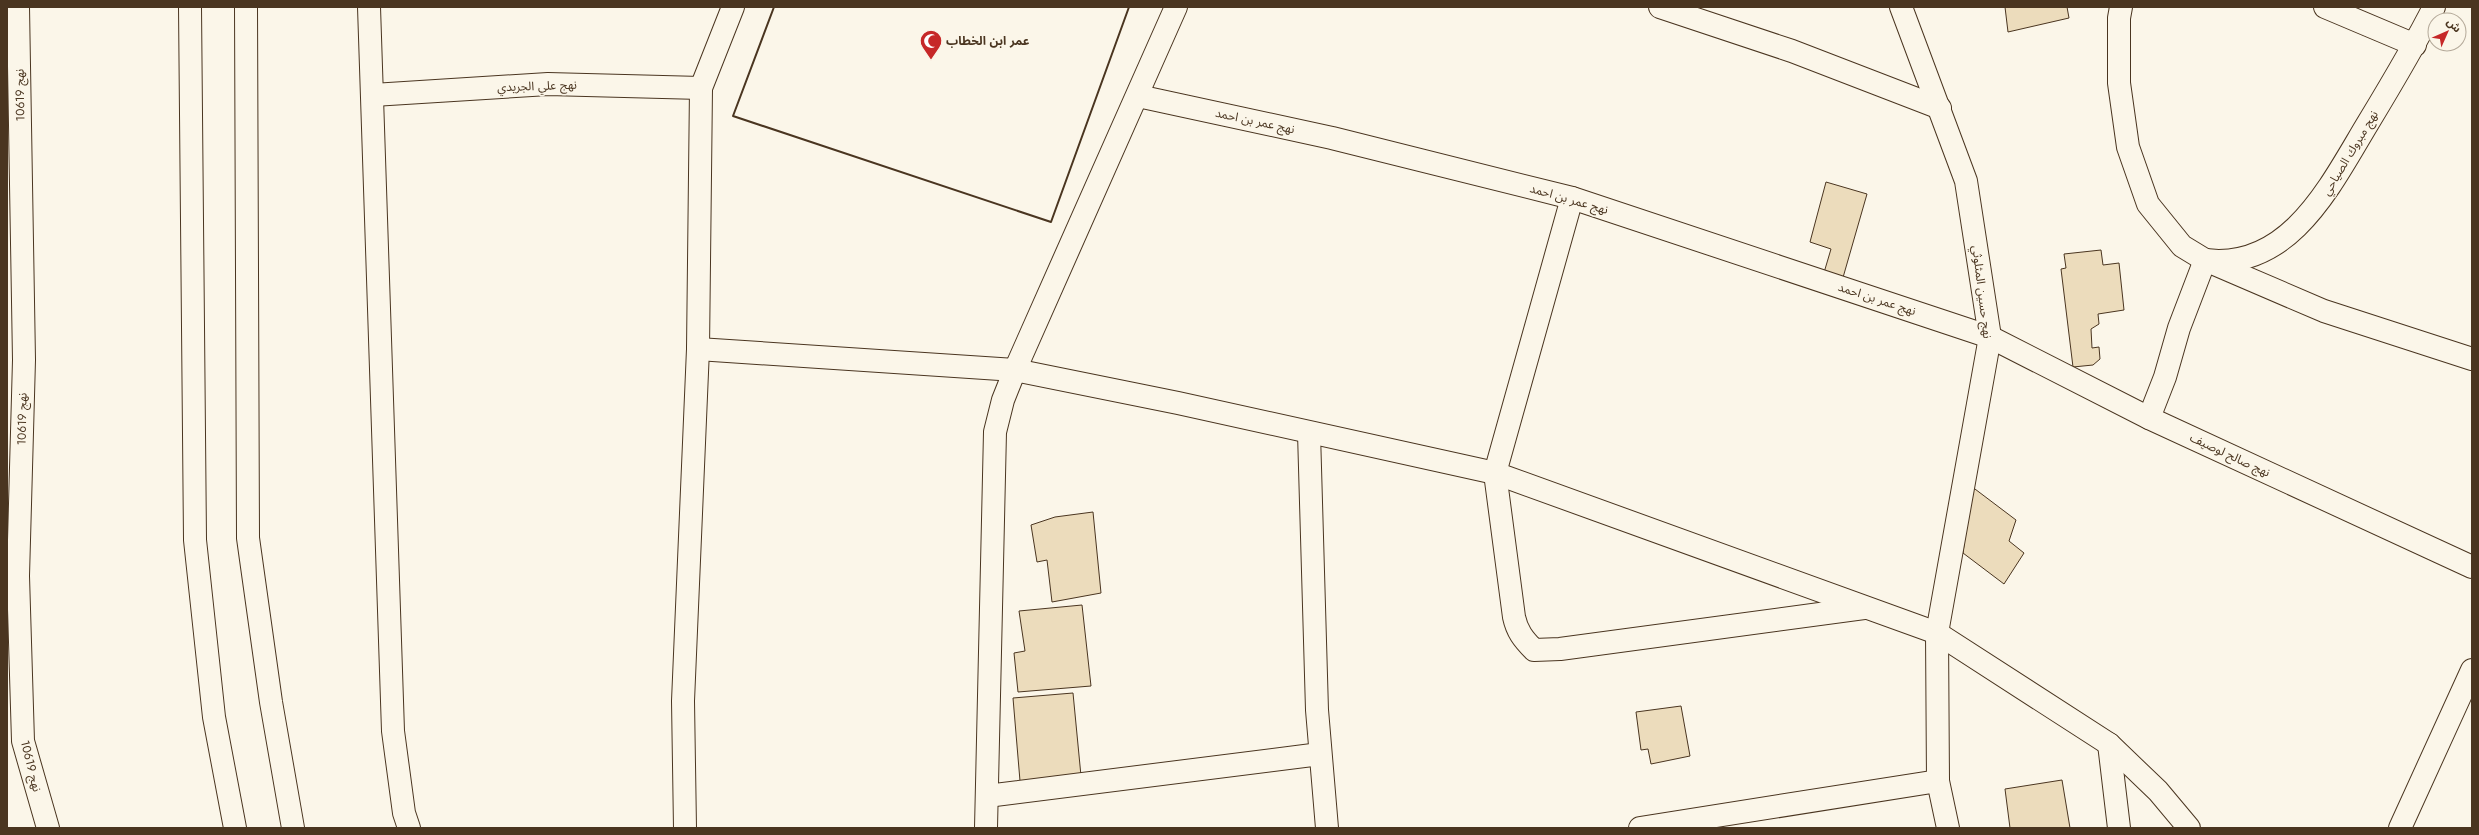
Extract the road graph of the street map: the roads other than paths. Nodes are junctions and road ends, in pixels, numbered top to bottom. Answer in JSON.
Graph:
{"nodes":[{"id":1,"x":18,"y":7,"type":"edge"},
{"id":2,"x":190,"y":7,"type":"edge"},
{"id":3,"x":246,"y":7,"type":"edge"},
{"id":4,"x":368,"y":7,"type":"edge"},
{"id":5,"x":733,"y":7,"type":"edge"},
{"id":6,"x":1176,"y":7,"type":"edge"},
{"id":7,"x":1660,"y":7,"type":"edge"},
{"id":8,"x":1901,"y":7,"type":"edge"},
{"id":9,"x":2121,"y":7,"type":"edge"},
{"id":10,"x":2325,"y":7,"type":"edge"},
{"id":11,"x":2434,"y":7,"type":"edge"},
{"id":12,"x":2415,"y":45,"type":"junction"},
{"id":13,"x":702,"y":88,"type":"junction"},
{"id":14,"x":373,"y":95,"type":"junction"},
{"id":15,"x":1138,"y":96,"type":"junction"},
{"id":16,"x":1940,"y":108,"type":"junction"},
{"id":17,"x":14,"y":160,"type":"edge"},
{"id":18,"x":1572,"y":198,"type":"junction"},
{"id":19,"x":2205,"y":260,"type":"junction"},
{"id":20,"x":1990,"y":337,"type":"junction"},
{"id":21,"x":698,"y":349,"type":"junction"},
{"id":22,"x":15,"y":356,"type":"edge"},
{"id":23,"x":2472,"y":359,"type":"edge"},
{"id":24,"x":1015,"y":370,"type":"junction"},
{"id":25,"x":2149,"y":418,"type":"junction"},
{"id":26,"x":1310,"y":433,"type":"junction"},
{"id":27,"x":1495,"y":473,"type":"junction"},
{"id":28,"x":2472,"y":567,"type":"edge"},
{"id":29,"x":1868,"y":607,"type":"junction"},
{"id":30,"x":1937,"y":633,"type":"junction"},
{"id":31,"x":2472,"y":670,"type":"edge"},
{"id":32,"x":7,"y":726,"type":"edge"},
{"id":33,"x":23,"y":741,"type":"junction"},
{"id":34,"x":2109,"y":744,"type":"junction"},
{"id":35,"x":1320,"y":754,"type":"junction"},
{"id":36,"x":1938,"y":780,"type":"junction"},
{"id":37,"x":987,"y":796,"type":"junction"},
{"id":38,"x":2406,"y":825,"type":"edge"},
{"id":39,"x":48,"y":828,"type":"edge"},
{"id":40,"x":235,"y":828,"type":"edge"},
{"id":41,"x":292,"y":828,"type":"edge"},
{"id":42,"x":409,"y":828,"type":"edge"},
{"id":43,"x":685,"y":828,"type":"edge"},
{"id":44,"x":986,"y":828,"type":"edge"},
{"id":45,"x":1327,"y":828,"type":"edge"},
{"id":46,"x":1640,"y":828,"type":"edge"},
{"id":47,"x":1948,"y":828,"type":"edge"},
{"id":48,"x":2119,"y":828,"type":"edge"},
{"id":49,"x":2189,"y":828,"type":"edge"}],
"edges":[{"from":1,"to":17,"type":"main road","name":"نهج 10619"},
{"from":2,"to":40,"type":"main road"},
{"from":3,"to":41,"type":"main road"},
{"from":4,"to":14,"type":"main road"},
{"from":5,"to":13,"type":"main road"},
{"from":6,"to":15,"type":"main road"},
{"from":7,"to":16,"type":"main road"},
{"from":8,"to":16,"type":"main road","name":"نهج حسين المثلوثي"},
{"from":9,"to":19,"type":"main road"},
{"from":10,"to":12,"type":"main road"},
{"from":11,"to":12,"type":"main road","name":"نهج مبروك الصياحي"},
{"from":12,"to":19,"type":"main road","name":"نهج مبروك الصياحي"},
{"from":13,"to":14,"type":"main road","name":"نهج علي الجريدي"},
{"from":13,"to":21,"type":"main road"},
{"from":14,"to":42,"type":"main road"},
{"from":15,"to":18,"type":"main road","name":"نهج عمر بن احمد"},
{"from":15,"to":24,"type":"main road"},
{"from":16,"to":20,"type":"main road","name":"نهج حسين المثلوثي"},
{"from":17,"to":22,"type":"main road","name":"نهج 10619"},
{"from":18,"to":20,"type":"main road","name":"نهج عمر بن احمد"},
{"from":18,"to":27,"type":"main road"},
{"from":19,"to":23,"type":"main road"},
{"from":19,"to":25,"type":"main road"},
{"from":20,"to":25,"type":"main road","name":"نهج صالح لوصيف"},
{"from":20,"to":30,"type":"main road","name":"نهج حسين المثلوثي"},
{"from":21,"to":24,"type":"main road"},
{"from":21,"to":43,"type":"main road"},
{"from":22,"to":33,"type":"main road","name":"نهج 10619"},
{"from":24,"to":26,"type":"main road"},
{"from":24,"to":37,"type":"main road"},
{"from":25,"to":28,"type":"main road","name":"نهج صالح لوصيف"},
{"from":26,"to":27,"type":"main road"},
{"from":26,"to":35,"type":"main road"},
{"from":27,"to":29,"type":"main road"},
{"from":27,"to":29,"type":"main road"},
{"from":29,"to":30,"type":"main road"},
{"from":30,"to":34,"type":"main road"},
{"from":30,"to":36,"type":"main road","name":"نهج حسين المثلوثي"},
{"from":31,"to":38,"type":"main road"},
{"from":32,"to":33,"type":"main road"},
{"from":33,"to":39,"type":"main road","name":"نهج 10619"},
{"from":34,"to":48,"type":"main road"},
{"from":34,"to":49,"type":"main road"},
{"from":35,"to":37,"type":"main road"},
{"from":35,"to":45,"type":"main road"},
{"from":36,"to":46,"type":"main road"},
{"from":36,"to":47,"type":"main road","name":"نهج حسين المثلوثي"},
{"from":37,"to":44,"type":"main road"}]}
